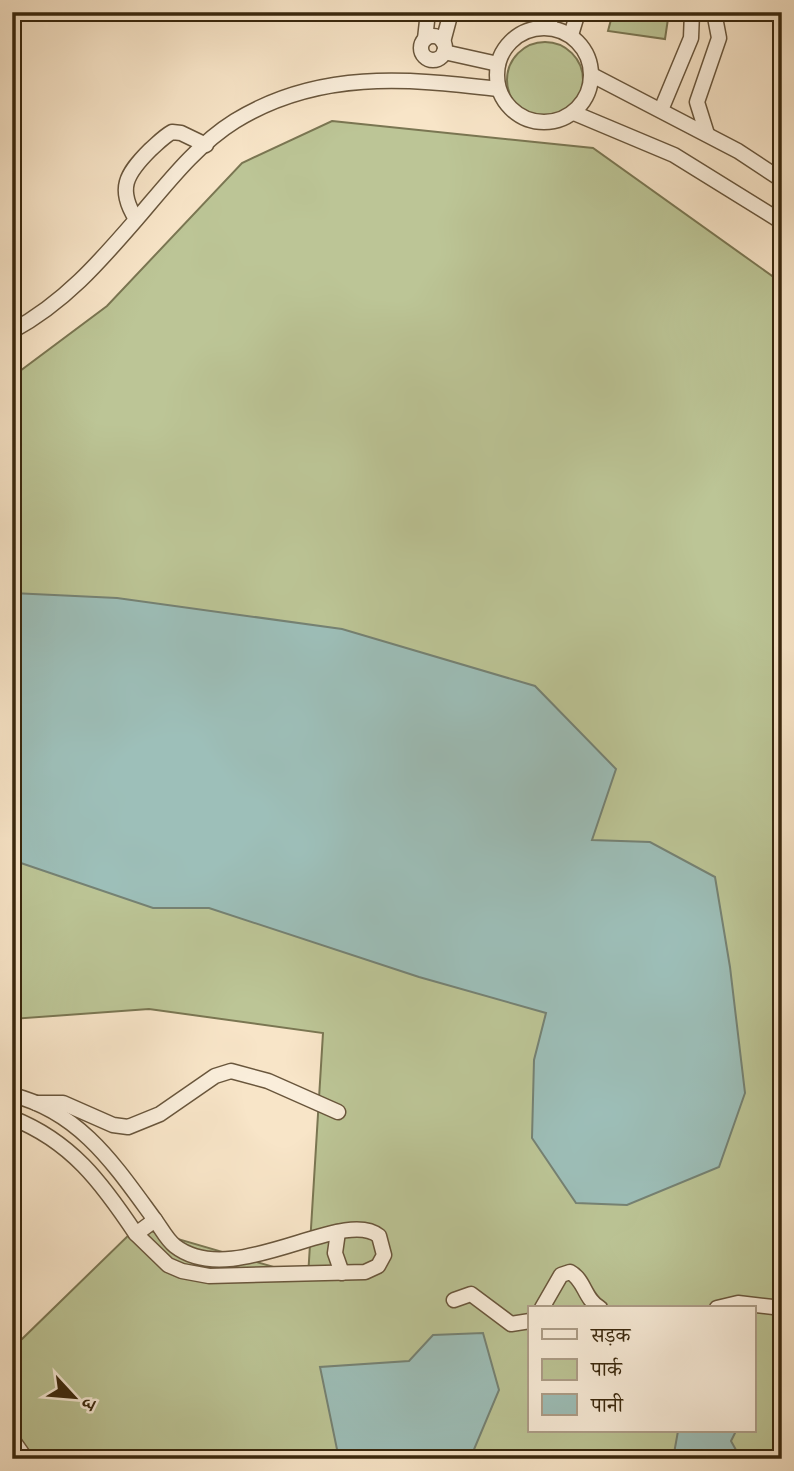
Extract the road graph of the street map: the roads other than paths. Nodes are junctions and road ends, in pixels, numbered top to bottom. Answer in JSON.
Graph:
{"nodes":[{"id":1,"x":428,"y":12,"type":"edge"},
{"id":2,"x":451,"y":12,"type":"edge"},
{"id":3,"x":552,"y":12,"type":"edge"},
{"id":4,"x":578,"y":12,"type":"edge"},
{"id":5,"x":692,"y":12,"type":"edge"},
{"id":6,"x":714,"y":12,"type":"edge"},
{"id":7,"x":549,"y":27,"type":"junction"},
{"id":8,"x":571,"y":35,"type":"junction"},
{"id":9,"x":425,"y":39,"type":"junction"},
{"id":10,"x":689,"y":42,"type":"junction"},
{"id":11,"x":443,"y":47,"type":"junction"},
{"id":12,"x":714,"y":50,"type":"junction"},
{"id":13,"x":498,"y":64,"type":"junction"},
{"id":14,"x":592,"y":75,"type":"junction"},
{"id":15,"x":498,"y":89,"type":"junction"},
{"id":16,"x":662,"y":110,"type":"junction"},
{"id":17,"x":574,"y":113,"type":"junction"},
{"id":18,"x":707,"y":134,"type":"junction"},
{"id":19,"x":206,"y":145,"type":"junction"},
{"id":20,"x":782,"y":180,"type":"edge"},
{"id":21,"x":136,"y":219,"type":"junction"},
{"id":22,"x":782,"y":222,"type":"edge"},
{"id":23,"x":12,"y":331,"type":"edge"},
{"id":24,"x":12,"y":1095,"type":"edge"},
{"id":25,"x":35,"y":1103,"type":"junction"},
{"id":26,"x":338,"y":1112,"type":"dead end"},
{"id":27,"x":12,"y":1118,"type":"edge"},
{"id":28,"x":155,"y":1220,"type":"junction"},
{"id":29,"x":338,"y":1232,"type":"junction"},
{"id":30,"x":136,"y":1234,"type":"junction"},
{"id":31,"x":277,"y":1249,"type":"junction"},
{"id":32,"x":342,"y":1273,"type":"junction"},
{"id":33,"x":281,"y":1274,"type":"junction"},
{"id":34,"x":454,"y":1300,"type":"dead end"},
{"id":35,"x":543,"y":1306,"type":"edge"},
{"id":36,"x":596,"y":1306,"type":"edge"},
{"id":37,"x":725,"y":1306,"type":"edge"},
{"id":38,"x":782,"y":1308,"type":"edge"},
{"id":39,"x":528,"y":1321,"type":"edge"},
{"id":40,"x":12,"y":1439,"type":"edge"},
{"id":41,"x":26,"y":1459,"type":"edge"}],
"edges":[{"from":1,"to":9,"type":"street"},
{"from":2,"to":11,"type":"street"},
{"from":3,"to":7,"type":"street"},
{"from":4,"to":8,"type":"street"},
{"from":5,"to":10,"type":"street"},
{"from":6,"to":12,"type":"street"},
{"from":7,"to":8,"type":"street"},
{"from":7,"to":13,"type":"street"},
{"from":8,"to":14,"type":"street"},
{"from":9,"to":11,"type":"street"},
{"from":9,"to":11,"type":"street"},
{"from":10,"to":12,"type":"street"},
{"from":10,"to":16,"type":"street"},
{"from":11,"to":13,"type":"street"},
{"from":12,"to":18,"type":"street"},
{"from":13,"to":15,"type":"street"},
{"from":14,"to":16,"type":"street"},
{"from":14,"to":17,"type":"street"},
{"from":15,"to":17,"type":"street"},
{"from":15,"to":19,"type":"street"},
{"from":16,"to":18,"type":"street"},
{"from":17,"to":22,"type":"street"},
{"from":18,"to":20,"type":"street"},
{"from":19,"to":21,"type":"street"},
{"from":19,"to":21,"type":"street"},
{"from":21,"to":23,"type":"street"},
{"from":24,"to":25,"type":"street"},
{"from":25,"to":26,"type":"street"},
{"from":25,"to":28,"type":"street"},
{"from":27,"to":30,"type":"street"},
{"from":28,"to":30,"type":"street"},
{"from":28,"to":31,"type":"street"},
{"from":29,"to":31,"type":"street"},
{"from":29,"to":32,"type":"street"},
{"from":29,"to":32,"type":"street"},
{"from":30,"to":33,"type":"street"},
{"from":31,"to":33,"type":"street"},
{"from":32,"to":33,"type":"street"},
{"from":34,"to":39,"type":"street"},
{"from":35,"to":36,"type":"street"},
{"from":37,"to":38,"type":"street"},
{"from":40,"to":41,"type":"street"}]}
